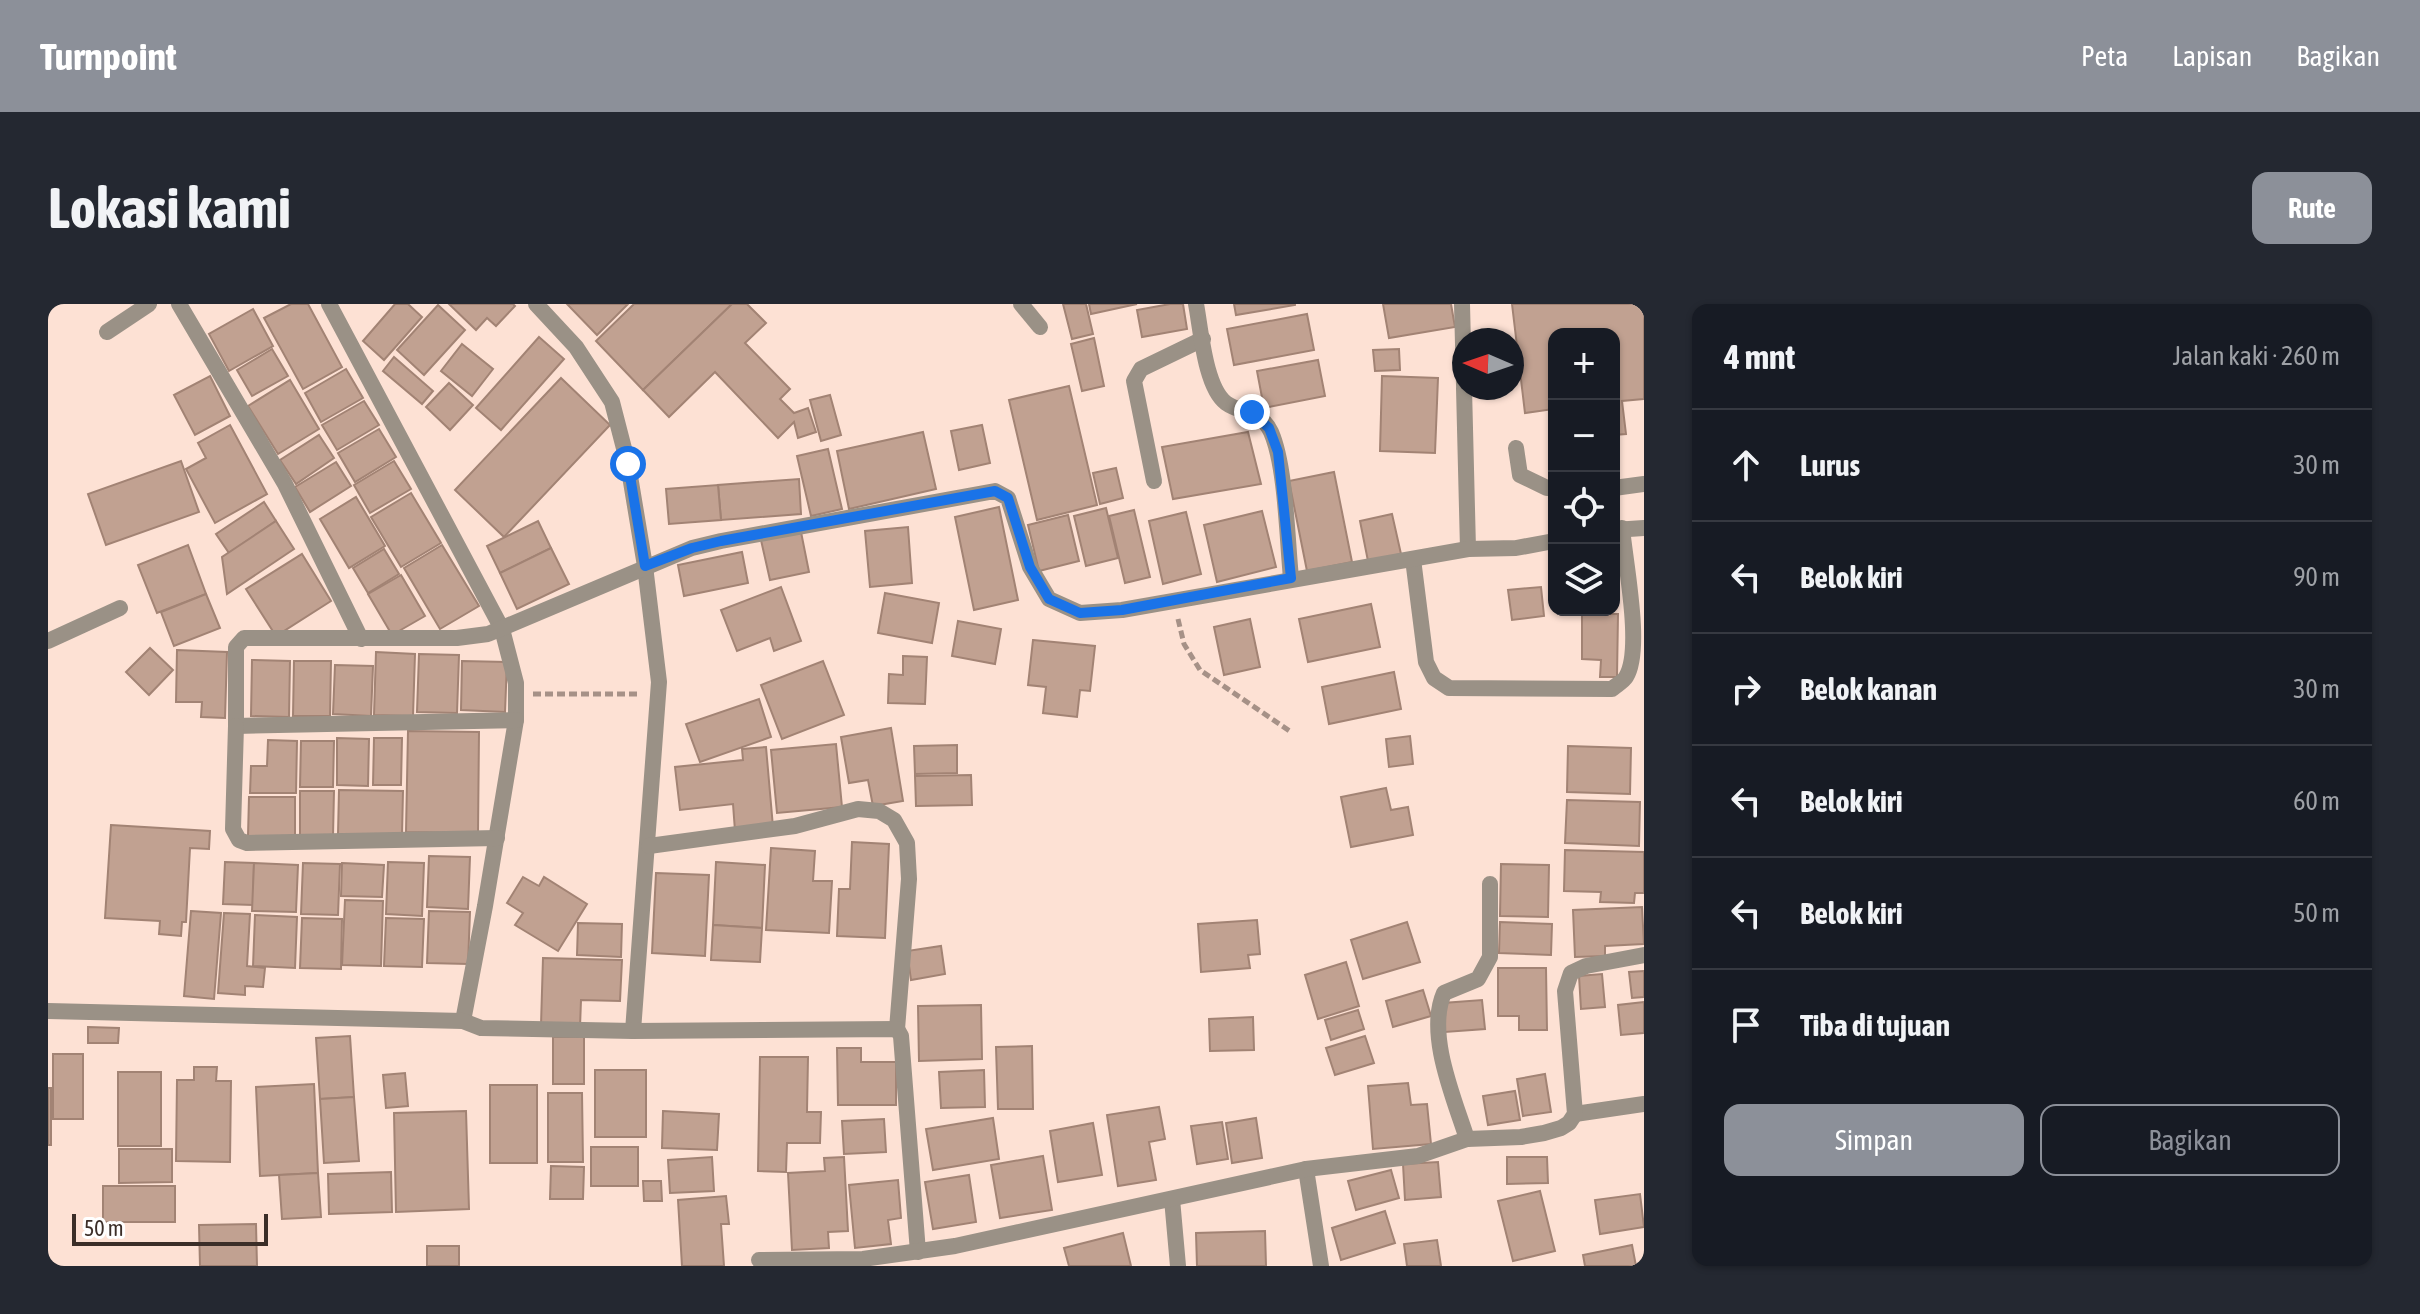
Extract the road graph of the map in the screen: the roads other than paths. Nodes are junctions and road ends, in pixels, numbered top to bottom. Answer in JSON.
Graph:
{"nodes":[{"id":1,"x":149,"y":304,"type":"edge"},
{"id":2,"x":179,"y":304,"type":"edge"},
{"id":3,"x":329,"y":304,"type":"edge"},
{"id":4,"x":536,"y":304,"type":"edge"},
{"id":5,"x":1021,"y":304,"type":"edge"},
{"id":6,"x":1196,"y":304,"type":"edge"},
{"id":7,"x":1462,"y":304,"type":"edge"},
{"id":8,"x":1040,"y":327,"type":"dead end"},
{"id":9,"x":1463,"y":328,"type":"edge"},
{"id":10,"x":107,"y":332,"type":"dead end"},
{"id":11,"x":1203,"y":339,"type":"junction"},
{"id":12,"x":1464,"y":400,"type":"edge"},
{"id":13,"x":1516,"y":448,"type":"dead end"},
{"id":14,"x":1154,"y":481,"type":"dead end"},
{"id":15,"x":1644,"y":484,"type":"edge"},
{"id":16,"x":1620,"y":487,"type":"edge"},
{"id":17,"x":1548,"y":488,"type":"edge"},
{"id":18,"x":1644,"y":528,"type":"edge"},
{"id":19,"x":1620,"y":529,"type":"edge"},
{"id":20,"x":1548,"y":542,"type":"edge"},
{"id":21,"x":1620,"y":542,"type":"edge"},
{"id":22,"x":1468,"y":549,"type":"junction"},
{"id":23,"x":1413,"y":559,"type":"junction"},
{"id":24,"x":645,"y":566,"type":"junction"},
{"id":25,"x":1291,"y":578,"type":"junction"},
{"id":26,"x":120,"y":608,"type":"dead end"},
{"id":27,"x":502,"y":629,"type":"junction"},
{"id":28,"x":361,"y":639,"type":"junction"},
{"id":29,"x":48,"y":641,"type":"edge"},
{"id":30,"x":516,"y":720,"type":"junction"},
{"id":31,"x":236,"y":726,"type":"junction"},
{"id":32,"x":497,"y":838,"type":"junction"},
{"id":33,"x":649,"y":846,"type":"junction"},
{"id":34,"x":1490,"y":884,"type":"dead end"},
{"id":35,"x":1644,"y":955,"type":"edge"},
{"id":36,"x":48,"y":1011,"type":"edge"},
{"id":37,"x":463,"y":1021,"type":"junction"},
{"id":38,"x":897,"y":1029,"type":"junction"},
{"id":39,"x":633,"y":1031,"type":"junction"},
{"id":40,"x":1644,"y":1104,"type":"edge"},
{"id":41,"x":1575,"y":1114,"type":"junction"},
{"id":42,"x":1467,"y":1139,"type":"junction"},
{"id":43,"x":1306,"y":1169,"type":"junction"},
{"id":44,"x":1172,"y":1199,"type":"junction"},
{"id":45,"x":918,"y":1252,"type":"junction"},
{"id":46,"x":759,"y":1260,"type":"dead end"},
{"id":47,"x":1178,"y":1266,"type":"edge"},
{"id":48,"x":1321,"y":1266,"type":"edge"}],
"edges":[{"from":1,"to":10,"type":"street"},
{"from":2,"to":28,"type":"street"},
{"from":3,"to":27,"type":"street"},
{"from":4,"to":24,"type":"street"},
{"from":5,"to":8,"type":"street"},
{"from":6,"to":11,"type":"street"},
{"from":7,"to":9,"type":"street"},
{"from":11,"to":14,"type":"street"},
{"from":11,"to":25,"type":"street"},
{"from":12,"to":22,"type":"street"},
{"from":13,"to":17,"type":"street"},
{"from":15,"to":16,"type":"street"},
{"from":18,"to":19,"type":"street"},
{"from":20,"to":22,"type":"street"},
{"from":21,"to":23,"type":"street"},
{"from":22,"to":23,"type":"street"},
{"from":23,"to":25,"type":"street"},
{"from":24,"to":25,"type":"street"},
{"from":24,"to":27,"type":"street"},
{"from":24,"to":33,"type":"street"},
{"from":26,"to":29,"type":"street"},
{"from":27,"to":28,"type":"street"},
{"from":27,"to":30,"type":"street"},
{"from":28,"to":31,"type":"street"},
{"from":30,"to":31,"type":"street"},
{"from":30,"to":32,"type":"street"},
{"from":31,"to":32,"type":"street"},
{"from":32,"to":37,"type":"street"},
{"from":33,"to":38,"type":"street"},
{"from":33,"to":39,"type":"street"},
{"from":34,"to":42,"type":"street"},
{"from":35,"to":41,"type":"street"},
{"from":36,"to":37,"type":"street"},
{"from":37,"to":39,"type":"street"},
{"from":38,"to":39,"type":"street"},
{"from":38,"to":45,"type":"street"},
{"from":40,"to":41,"type":"street"},
{"from":41,"to":42,"type":"street"},
{"from":42,"to":43,"type":"street"},
{"from":43,"to":44,"type":"street"},
{"from":43,"to":48,"type":"street"},
{"from":44,"to":45,"type":"street"},
{"from":44,"to":47,"type":"street"},
{"from":45,"to":46,"type":"street"}]}
